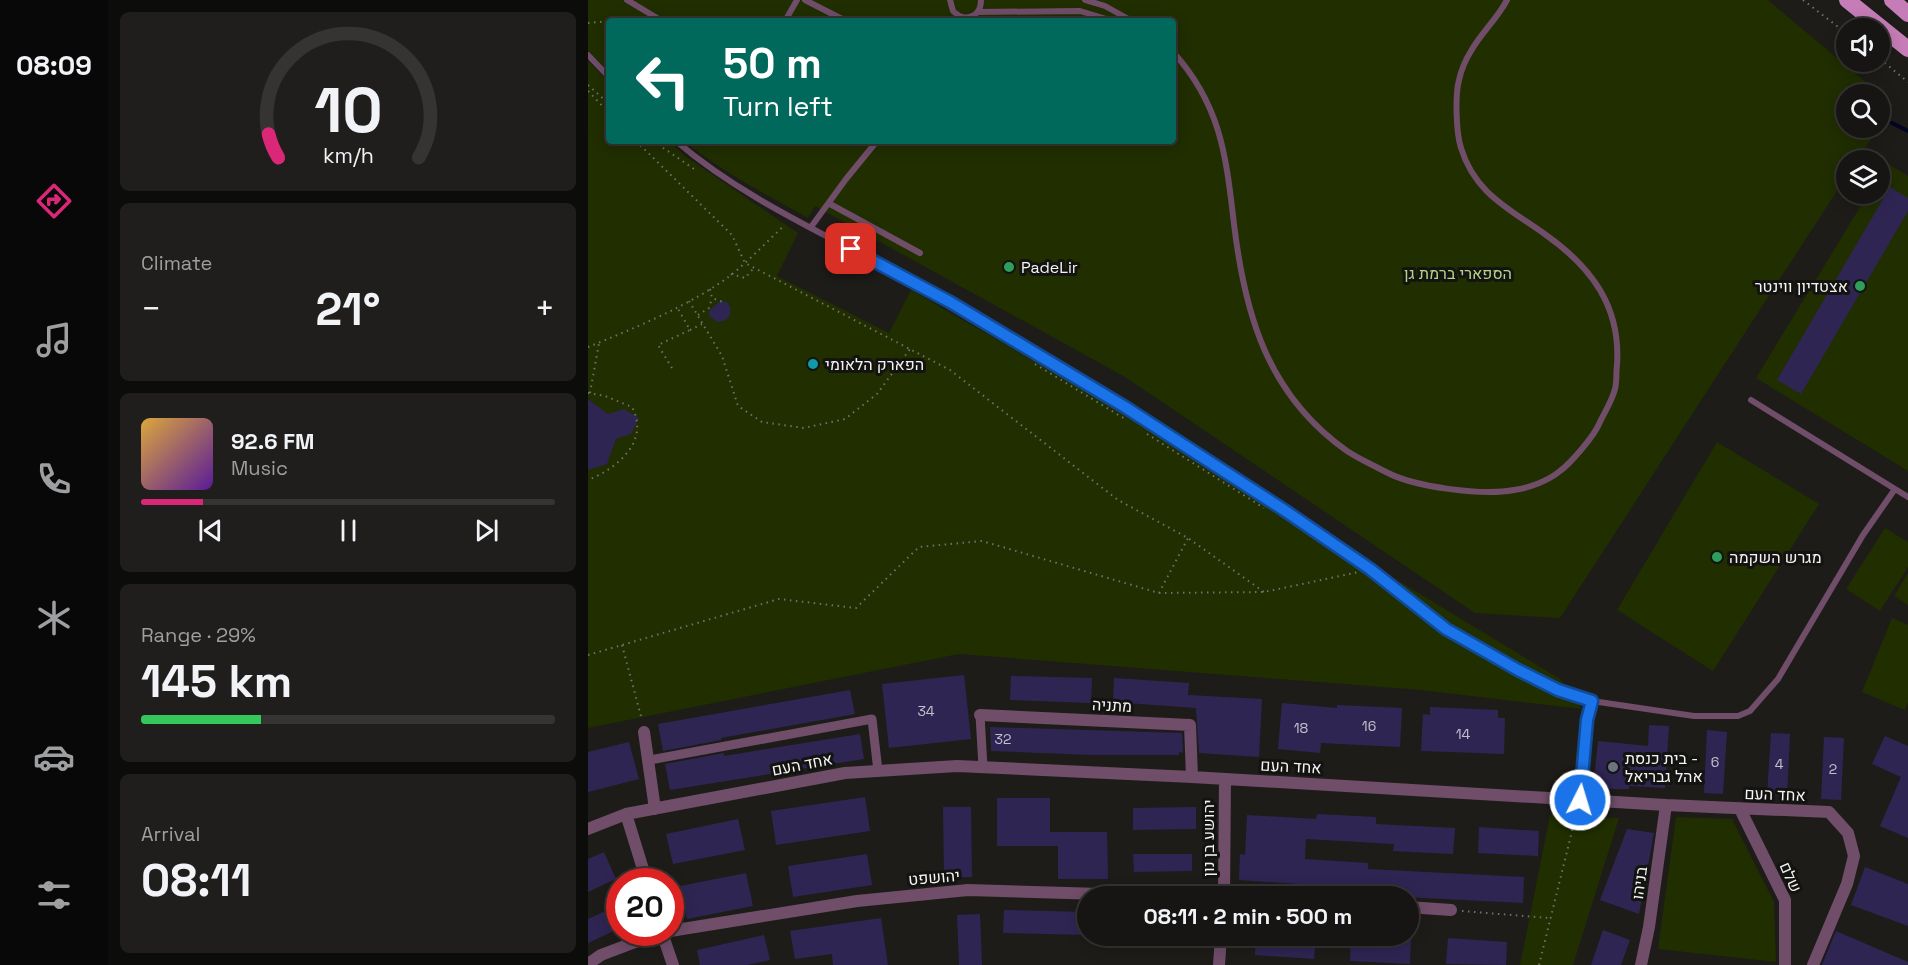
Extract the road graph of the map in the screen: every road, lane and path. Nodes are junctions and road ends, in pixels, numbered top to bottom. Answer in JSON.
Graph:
{"nodes":[{"id":1,"x":627,"y":0,"type":"edge"},
{"id":2,"x":797,"y":0,"type":"edge"},
{"id":3,"x":805,"y":0,"type":"edge"},
{"id":4,"x":950,"y":0,"type":"edge"},
{"id":5,"x":981,"y":0,"type":"edge"},
{"id":6,"x":1085,"y":0,"type":"edge"},
{"id":7,"x":1507,"y":0,"type":"edge"},
{"id":8,"x":1803,"y":0,"type":"edge"},
{"id":9,"x":1847,"y":0,"type":"edge"},
{"id":10,"x":1892,"y":0,"type":"edge"},
{"id":11,"x":978,"y":12,"type":"junction"},
{"id":12,"x":1908,"y":14,"type":"edge"},
{"id":13,"x":657,"y":18,"type":"edge"},
{"id":14,"x":787,"y":18,"type":"edge"},
{"id":15,"x":840,"y":18,"type":"edge"},
{"id":16,"x":957,"y":18,"type":"edge"},
{"id":17,"x":964,"y":18,"type":"edge"},
{"id":18,"x":1103,"y":18,"type":"edge"},
{"id":19,"x":1127,"y":18,"type":"edge"},
{"id":20,"x":606,"y":21,"type":"edge"},
{"id":21,"x":588,"y":23,"type":"edge"},
{"id":22,"x":1836,"y":25,"type":"edge"},
{"id":23,"x":1908,"y":49,"type":"edge"},
{"id":24,"x":588,"y":55,"type":"edge"},
{"id":25,"x":1176,"y":56,"type":"edge"},
{"id":26,"x":1890,"y":67,"type":"edge"},
{"id":27,"x":606,"y":74,"type":"edge"},
{"id":28,"x":1908,"y":82,"type":"edge"},
{"id":29,"x":588,"y":85,"type":"edge"},
{"id":30,"x":588,"y":91,"type":"edge"},
{"id":31,"x":606,"y":101,"type":"edge"},
{"id":32,"x":606,"y":110,"type":"edge"},
{"id":33,"x":639,"y":144,"type":"edge"},
{"id":34,"x":657,"y":144,"type":"edge"},
{"id":35,"x":680,"y":144,"type":"edge"},
{"id":36,"x":874,"y":144,"type":"edge"},
{"id":37,"x":699,"y":172,"type":"dead end"},
{"id":38,"x":830,"y":204,"type":"junction"},
{"id":39,"x":788,"y":222,"type":"dead end"},
{"id":40,"x":811,"y":227,"type":"junction"},
{"id":41,"x":921,"y":253,"type":"dead end"},
{"id":42,"x":745,"y":263,"type":"junction"},
{"id":43,"x":754,"y":267,"type":"junction"},
{"id":44,"x":731,"y":274,"type":"junction"},
{"id":45,"x":710,"y":289,"type":"junction"},
{"id":46,"x":712,"y":298,"type":"junction"},
{"id":47,"x":689,"y":301,"type":"junction"},
{"id":48,"x":723,"y":302,"type":"dead end"},
{"id":49,"x":677,"y":307,"type":"junction"},
{"id":50,"x":697,"y":315,"type":"junction"},
{"id":51,"x":702,"y":324,"type":"junction"},
{"id":52,"x":690,"y":330,"type":"junction"},
{"id":53,"x":599,"y":343,"type":"junction"},
{"id":54,"x":588,"y":347,"type":"edge"},
{"id":55,"x":910,"y":349,"type":"junction"},
{"id":56,"x":1028,"y":360,"type":"dead end"},
{"id":57,"x":672,"y":368,"type":"dead end"},
{"id":58,"x":589,"y":393,"type":"edge"},
{"id":59,"x":1750,"y":400,"type":"dead end"},
{"id":60,"x":1130,"y":422,"type":"dead end"},
{"id":61,"x":1140,"y":429,"type":"dead end"},
{"id":62,"x":588,"y":480,"type":"edge"},
{"id":63,"x":1895,"y":489,"type":"junction"},
{"id":64,"x":1908,"y":497,"type":"edge"},
{"id":65,"x":1271,"y":513,"type":"dead end"},
{"id":66,"x":1188,"y":538,"type":"junction"},
{"id":67,"x":1370,"y":569,"type":"junction"},
{"id":68,"x":1264,"y":592,"type":"junction"},
{"id":69,"x":1159,"y":593,"type":"junction"},
{"id":70,"x":622,"y":645,"type":"junction"},
{"id":71,"x":588,"y":655,"type":"edge"},
{"id":72,"x":1592,"y":701,"type":"junction"},
{"id":73,"x":980,"y":715,"type":"joint"},
{"id":74,"x":644,"y":732,"type":"joint"},
{"id":75,"x":650,"y":760,"type":"junction"},
{"id":76,"x":983,"y":767,"type":"junction"},
{"id":77,"x":878,"y":771,"type":"junction"},
{"id":78,"x":1192,"y":777,"type":"junction"},
{"id":79,"x":1225,"y":779,"type":"junction"},
{"id":80,"x":1580,"y":800,"type":"junction"},
{"id":81,"x":1666,"y":805,"type":"junction"},
{"id":82,"x":655,"y":808,"type":"junction"},
{"id":83,"x":1740,"y":809,"type":"junction"},
{"id":84,"x":626,"y":814,"type":"junction"},
{"id":85,"x":588,"y":829,"type":"edge"},
{"id":86,"x":643,"y":868,"type":"edge"},
{"id":87,"x":1224,"y":886,"type":"edge"},
{"id":88,"x":1077,"y":893,"type":"edge"},
{"id":89,"x":1419,"y":909,"type":"edge"},
{"id":90,"x":1451,"y":910,"type":"joint"},
{"id":91,"x":1549,"y":918,"type":"junction"},
{"id":92,"x":684,"y":929,"type":"edge"},
{"id":93,"x":626,"y":946,"type":"edge"},
{"id":94,"x":666,"y":946,"type":"edge"},
{"id":95,"x":1220,"y":946,"type":"edge"},
{"id":96,"x":588,"y":964,"type":"edge"},
{"id":97,"x":673,"y":965,"type":"edge"},
{"id":98,"x":1219,"y":965,"type":"edge"},
{"id":99,"x":1539,"y":965,"type":"edge"},
{"id":100,"x":1641,"y":965,"type":"edge"},
{"id":101,"x":1785,"y":965,"type":"edge"},
{"id":102,"x":1813,"y":965,"type":"edge"}],
"edges":[{"from":1,"to":13,"type":"lane"},
{"from":2,"to":14,"type":"lane"},
{"from":3,"to":15,"type":"lane"},
{"from":4,"to":16,"type":"lane"},
{"from":5,"to":11,"type":"lane"},
{"from":6,"to":19,"type":"lane"},
{"from":7,"to":25,"type":"lane"},
{"from":8,"to":22,"type":"path"},
{"from":9,"to":23,"type":"main road"},
{"from":10,"to":12,"type":"main road"},
{"from":11,"to":17,"type":"lane"},
{"from":11,"to":18,"type":"lane"},
{"from":20,"to":21,"type":"path"},
{"from":24,"to":27,"type":"lane"},
{"from":26,"to":28,"type":"path"},
{"from":29,"to":31,"type":"path"},
{"from":30,"to":32,"type":"path"},
{"from":33,"to":42,"type":"path"},
{"from":34,"to":37,"type":"path"},
{"from":35,"to":40,"type":"lane"},
{"from":36,"to":38,"type":"lane"},
{"from":38,"to":40,"type":"lane"},
{"from":38,"to":41,"type":"lane"},
{"from":39,"to":42,"type":"path"},
{"from":40,"to":67,"type":"lane"},
{"from":42,"to":43,"type":"path"},
{"from":42,"to":44,"type":"path"},
{"from":43,"to":44,"type":"path"},
{"from":43,"to":55,"type":"path"},
{"from":44,"to":45,"type":"path"},
{"from":45,"to":46,"type":"path"},
{"from":45,"to":47,"type":"path"},
{"from":46,"to":48,"type":"path"},
{"from":46,"to":50,"type":"path"},
{"from":47,"to":49,"type":"path"},
{"from":47,"to":50,"type":"path"},
{"from":49,"to":52,"type":"path"},
{"from":49,"to":53,"type":"path"},
{"from":50,"to":51,"type":"path"},
{"from":51,"to":52,"type":"path"},
{"from":51,"to":55,"type":"path"},
{"from":52,"to":57,"type":"path"},
{"from":53,"to":54,"type":"path"},
{"from":53,"to":58,"type":"path"},
{"from":55,"to":66,"type":"path"},
{"from":56,"to":60,"type":"path"},
{"from":58,"to":62,"type":"path"},
{"from":59,"to":63,"type":"lane"},
{"from":61,"to":65,"type":"path"},
{"from":63,"to":64,"type":"lane"},
{"from":63,"to":72,"type":"lane"},
{"from":66,"to":68,"type":"path"},
{"from":66,"to":69,"type":"path"},
{"from":67,"to":68,"type":"path"},
{"from":67,"to":72,"type":"lane"},
{"from":68,"to":69,"type":"path"},
{"from":69,"to":70,"type":"path"},
{"from":70,"to":71,"type":"path"},
{"from":70,"to":74,"type":"path"},
{"from":72,"to":80,"type":"lane"},
{"from":73,"to":76,"type":"street"},
{"from":73,"to":78,"type":"street","name":"מתניה"},
{"from":74,"to":75,"type":"street"},
{"from":75,"to":77,"type":"street"},
{"from":75,"to":82,"type":"street"},
{"from":76,"to":77,"type":"street","name":"אחד העם"},
{"from":76,"to":78,"type":"street","name":"אחד העם"},
{"from":77,"to":82,"type":"street","name":"אחד העם"},
{"from":78,"to":79,"type":"street","name":"אחד העם"},
{"from":79,"to":80,"type":"street","name":"אחד העם"},
{"from":79,"to":87,"type":"street","name":"יהושע בן נון"},
{"from":80,"to":81,"type":"street","name":"אחד העם"},
{"from":80,"to":91,"type":"path"},
{"from":81,"to":83,"type":"street","name":"אחד העם"},
{"from":81,"to":100,"type":"street","name":"בניהו"},
{"from":82,"to":84,"type":"street","name":"אחד העם"},
{"from":83,"to":101,"type":"street","name":"שלם"},
{"from":83,"to":102,"type":"street","name":"אחד העם"},
{"from":84,"to":85,"type":"street","name":"אחד העם"},
{"from":84,"to":86,"type":"street"},
{"from":88,"to":92,"type":"street","name":"יהושפט"},
{"from":89,"to":90,"type":"street"},
{"from":90,"to":91,"type":"path"},
{"from":91,"to":99,"type":"path"},
{"from":93,"to":96,"type":"street"},
{"from":94,"to":97,"type":"street"},
{"from":95,"to":98,"type":"street"}]}
